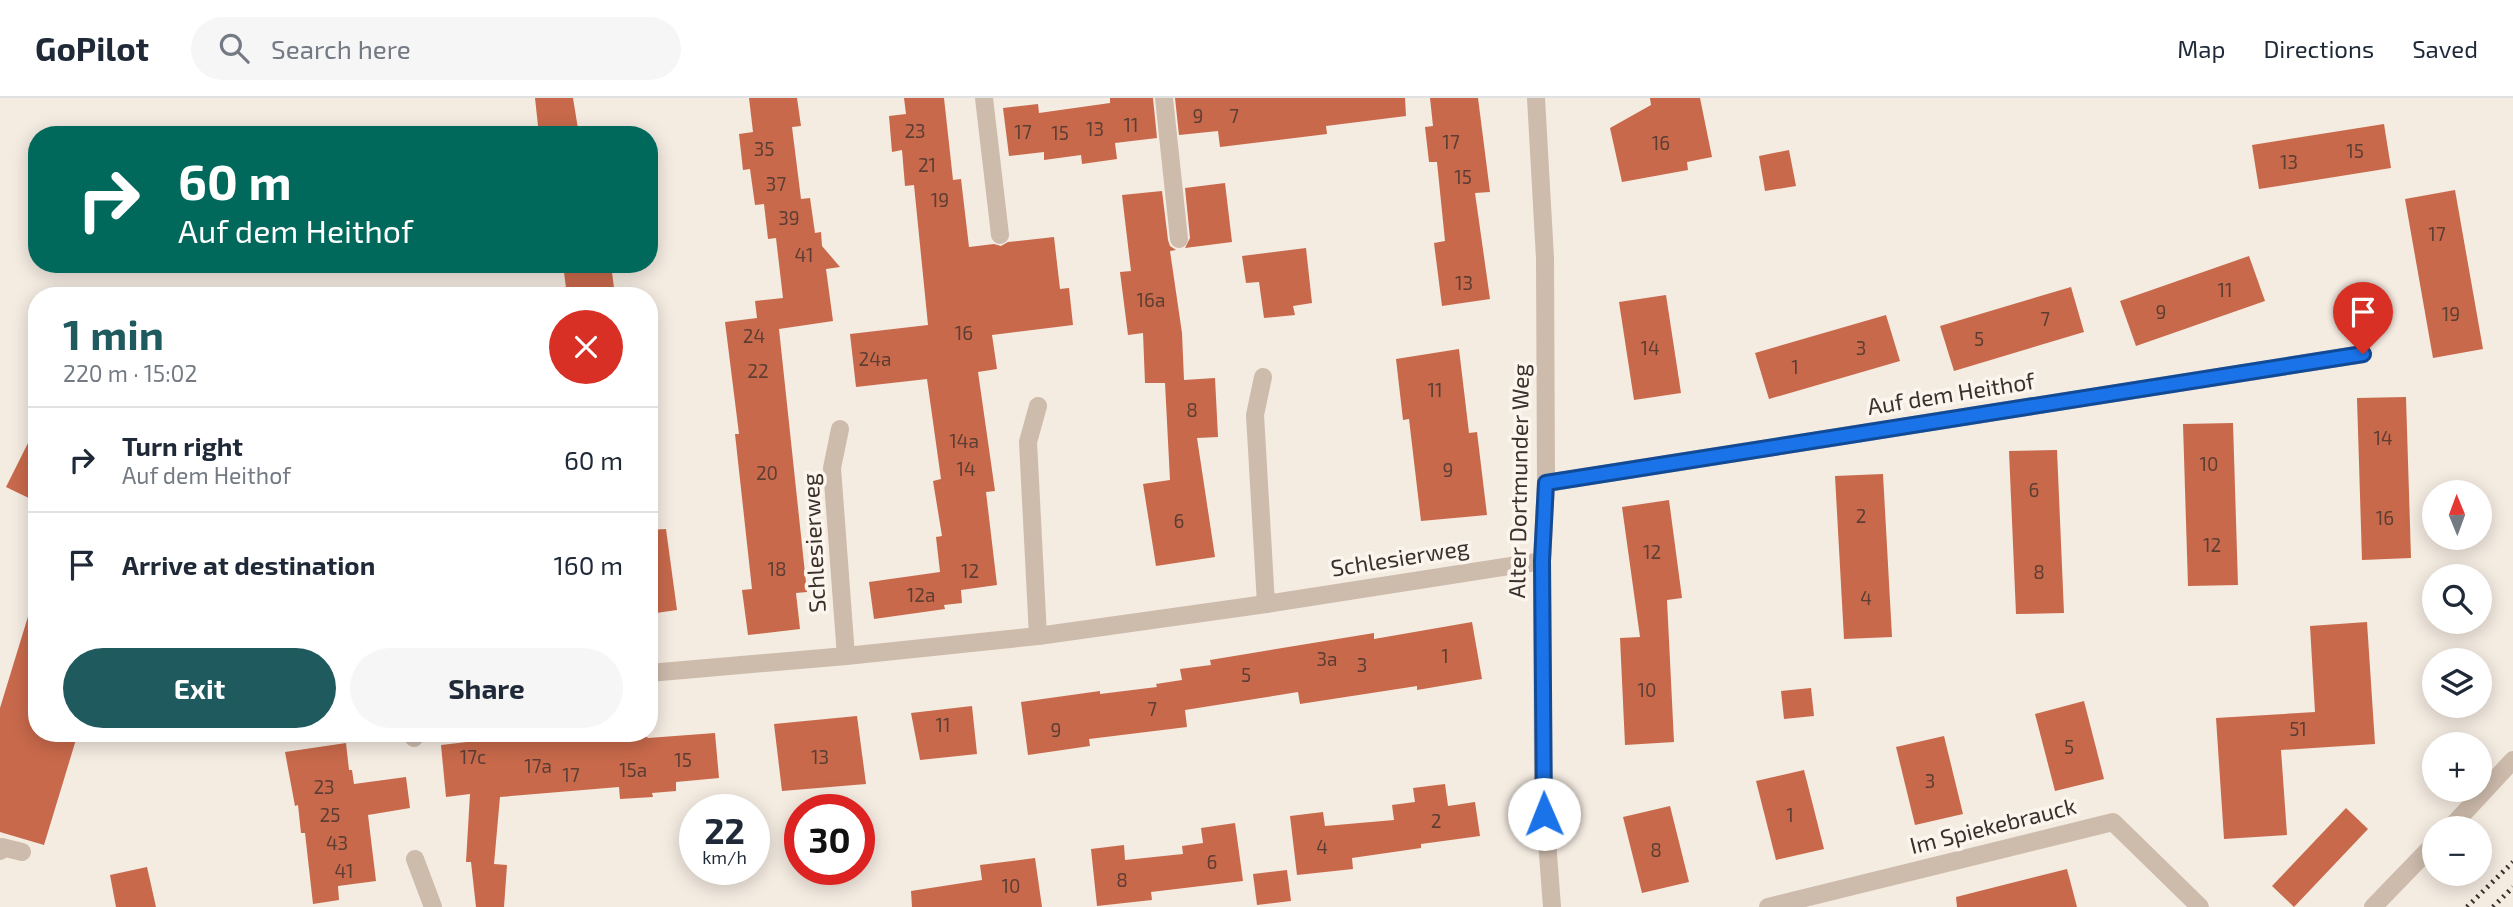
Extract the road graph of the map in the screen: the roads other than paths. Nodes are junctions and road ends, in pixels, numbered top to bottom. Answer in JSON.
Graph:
{"nodes":[{"id":1,"x":984,"y":98,"type":"edge"},
{"id":2,"x":1164,"y":98,"type":"edge"},
{"id":3,"x":1536,"y":98,"type":"edge"},
{"id":4,"x":1000,"y":235,"type":"dead end"},
{"id":5,"x":1179,"y":239,"type":"dead end"},
{"id":6,"x":2363,"y":354,"type":"dead end"},
{"id":7,"x":1263,"y":377,"type":"dead end"},
{"id":8,"x":1038,"y":406,"type":"dead end"},
{"id":9,"x":840,"y":429,"type":"dead end"},
{"id":10,"x":1546,"y":483,"type":"junction"},
{"id":11,"x":1542,"y":561,"type":"junction"},
{"id":12,"x":1266,"y":604,"type":"junction"},
{"id":13,"x":1038,"y":636,"type":"junction"},
{"id":14,"x":846,"y":656,"type":"junction"},
{"id":15,"x":658,"y":672,"type":"edge"},
{"id":16,"x":2513,"y":760,"type":"edge"},
{"id":17,"x":2461,"y":816,"type":"edge"},
{"id":18,"x":0,"y":851,"type":"edge"},
{"id":19,"x":22,"y":852,"type":"dead end"},
{"id":20,"x":2422,"y":856,"type":"edge"},
{"id":21,"x":415,"y":859,"type":"dead end"},
{"id":22,"x":433,"y":907,"type":"edge"},
{"id":23,"x":1552,"y":907,"type":"edge"},
{"id":24,"x":1768,"y":907,"type":"edge"},
{"id":25,"x":2200,"y":907,"type":"edge"},
{"id":26,"x":2373,"y":907,"type":"edge"}],
"edges":[{"from":1,"to":4,"type":"street"},
{"from":2,"to":5,"type":"street"},
{"from":3,"to":10,"type":"street","name":"Alter Dortmunder Weg"},
{"from":6,"to":10,"type":"street","name":"Auf dem Heithof"},
{"from":7,"to":12,"type":"street"},
{"from":8,"to":13,"type":"street"},
{"from":9,"to":14,"type":"street","name":"Schlesierweg"},
{"from":10,"to":11,"type":"street","name":"Alter Dortmunder Weg"},
{"from":11,"to":12,"type":"street","name":"Schlesierweg"},
{"from":11,"to":23,"type":"street","name":"Alter Dortmunder Weg"},
{"from":12,"to":13,"type":"street","name":"Schlesierweg"},
{"from":13,"to":14,"type":"street","name":"Schlesierweg"},
{"from":14,"to":15,"type":"street","name":"Schlesierweg"},
{"from":16,"to":17,"type":"street"},
{"from":18,"to":19,"type":"street"},
{"from":20,"to":26,"type":"street"},
{"from":21,"to":22,"type":"street"},
{"from":24,"to":25,"type":"street","name":"Im Spiekebrauck"}]}
